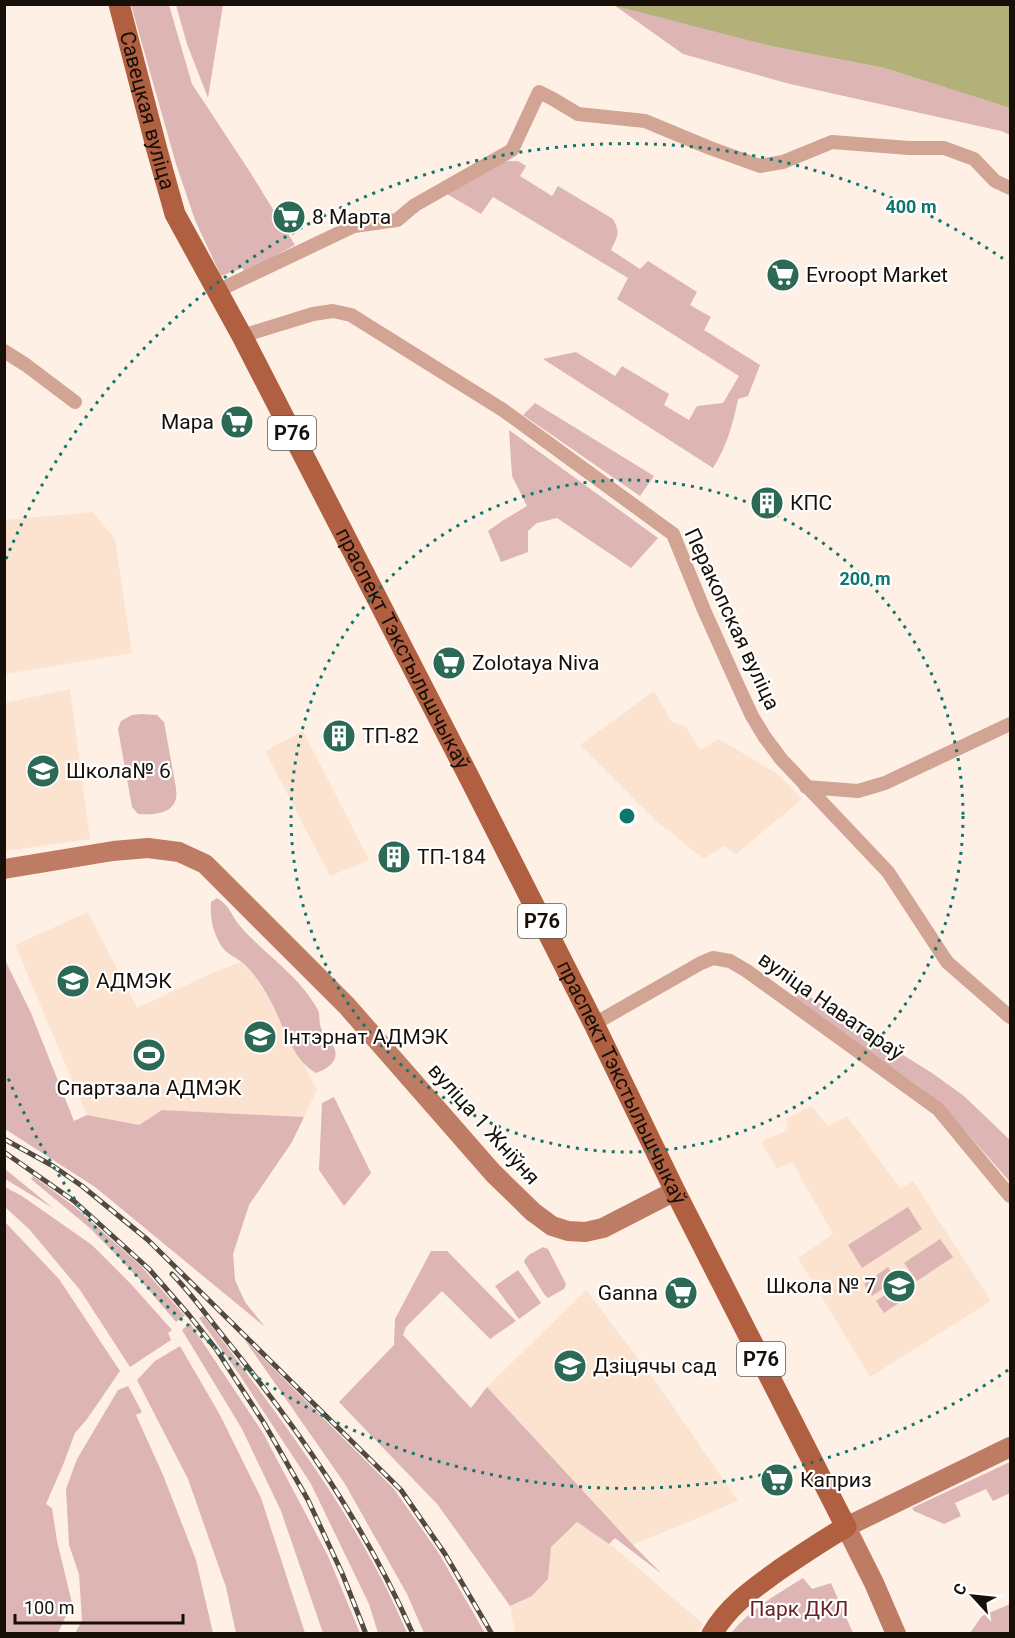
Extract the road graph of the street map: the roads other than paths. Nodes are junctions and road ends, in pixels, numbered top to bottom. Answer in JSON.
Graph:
{"nodes":[{"id":1,"x":119,"y":4,"type":"edge"},
{"id":2,"x":1011,"y":188,"type":"edge"},
{"id":3,"x":175,"y":214,"type":"joint"},
{"id":4,"x":217,"y":291,"type":"junction"},
{"id":5,"x":242,"y":336,"type":"junction"},
{"id":6,"x":4,"y":351,"type":"edge"},
{"id":7,"x":75,"y":402,"type":"dead end"},
{"id":8,"x":1011,"y":724,"type":"edge"},
{"id":9,"x":806,"y":787,"type":"junction"},
{"id":10,"x":4,"y":869,"type":"edge"},
{"id":11,"x":1011,"y":1017,"type":"edge"},
{"id":12,"x":594,"y":1024,"type":"junction"},
{"id":13,"x":675,"y":1191,"type":"junction"},
{"id":14,"x":1011,"y":1196,"type":"edge"},
{"id":15,"x":1011,"y":1447,"type":"edge"},
{"id":16,"x":846,"y":1527,"type":"junction"},
{"id":17,"x":712,"y":1634,"type":"edge"},
{"id":18,"x":896,"y":1634,"type":"edge"}],
"edges":[{"from":1,"to":3,"type":"main road","name":"Савецкая вуліца","number":"Р76"},
{"from":2,"to":4,"type":"street"},
{"from":3,"to":4,"type":"main road","name":"праспект Тэкстыльшчыкаў","number":"Р76"},
{"from":4,"to":5,"type":"main road","name":"праспект Тэкстыльшчыкаў","number":"Р76"},
{"from":5,"to":9,"type":"street","name":"Перакопская вуліца"},
{"from":5,"to":12,"type":"main road","name":"праспект Тэкстыльшчыкаў","number":"Р76"},
{"from":6,"to":7,"type":"street"},
{"from":8,"to":9,"type":"street"},
{"from":9,"to":11,"type":"street","name":"Перакопская вуліца"},
{"from":10,"to":13,"type":"main road","name":"вуліца 1 Жніўня"},
{"from":12,"to":13,"type":"main road","name":"праспект Тэкстыльшчыкаў","number":"Р76"},
{"from":12,"to":14,"type":"street","name":"вуліца Наватараў"},
{"from":13,"to":16,"type":"main road","name":"праспект Тэкстыльшчыкаў","number":"Р76"},
{"from":15,"to":16,"type":"main road"},
{"from":16,"to":17,"type":"main road"},
{"from":16,"to":18,"type":"main road","name":"праспект Тэкстыльшчыкаў"}]}
